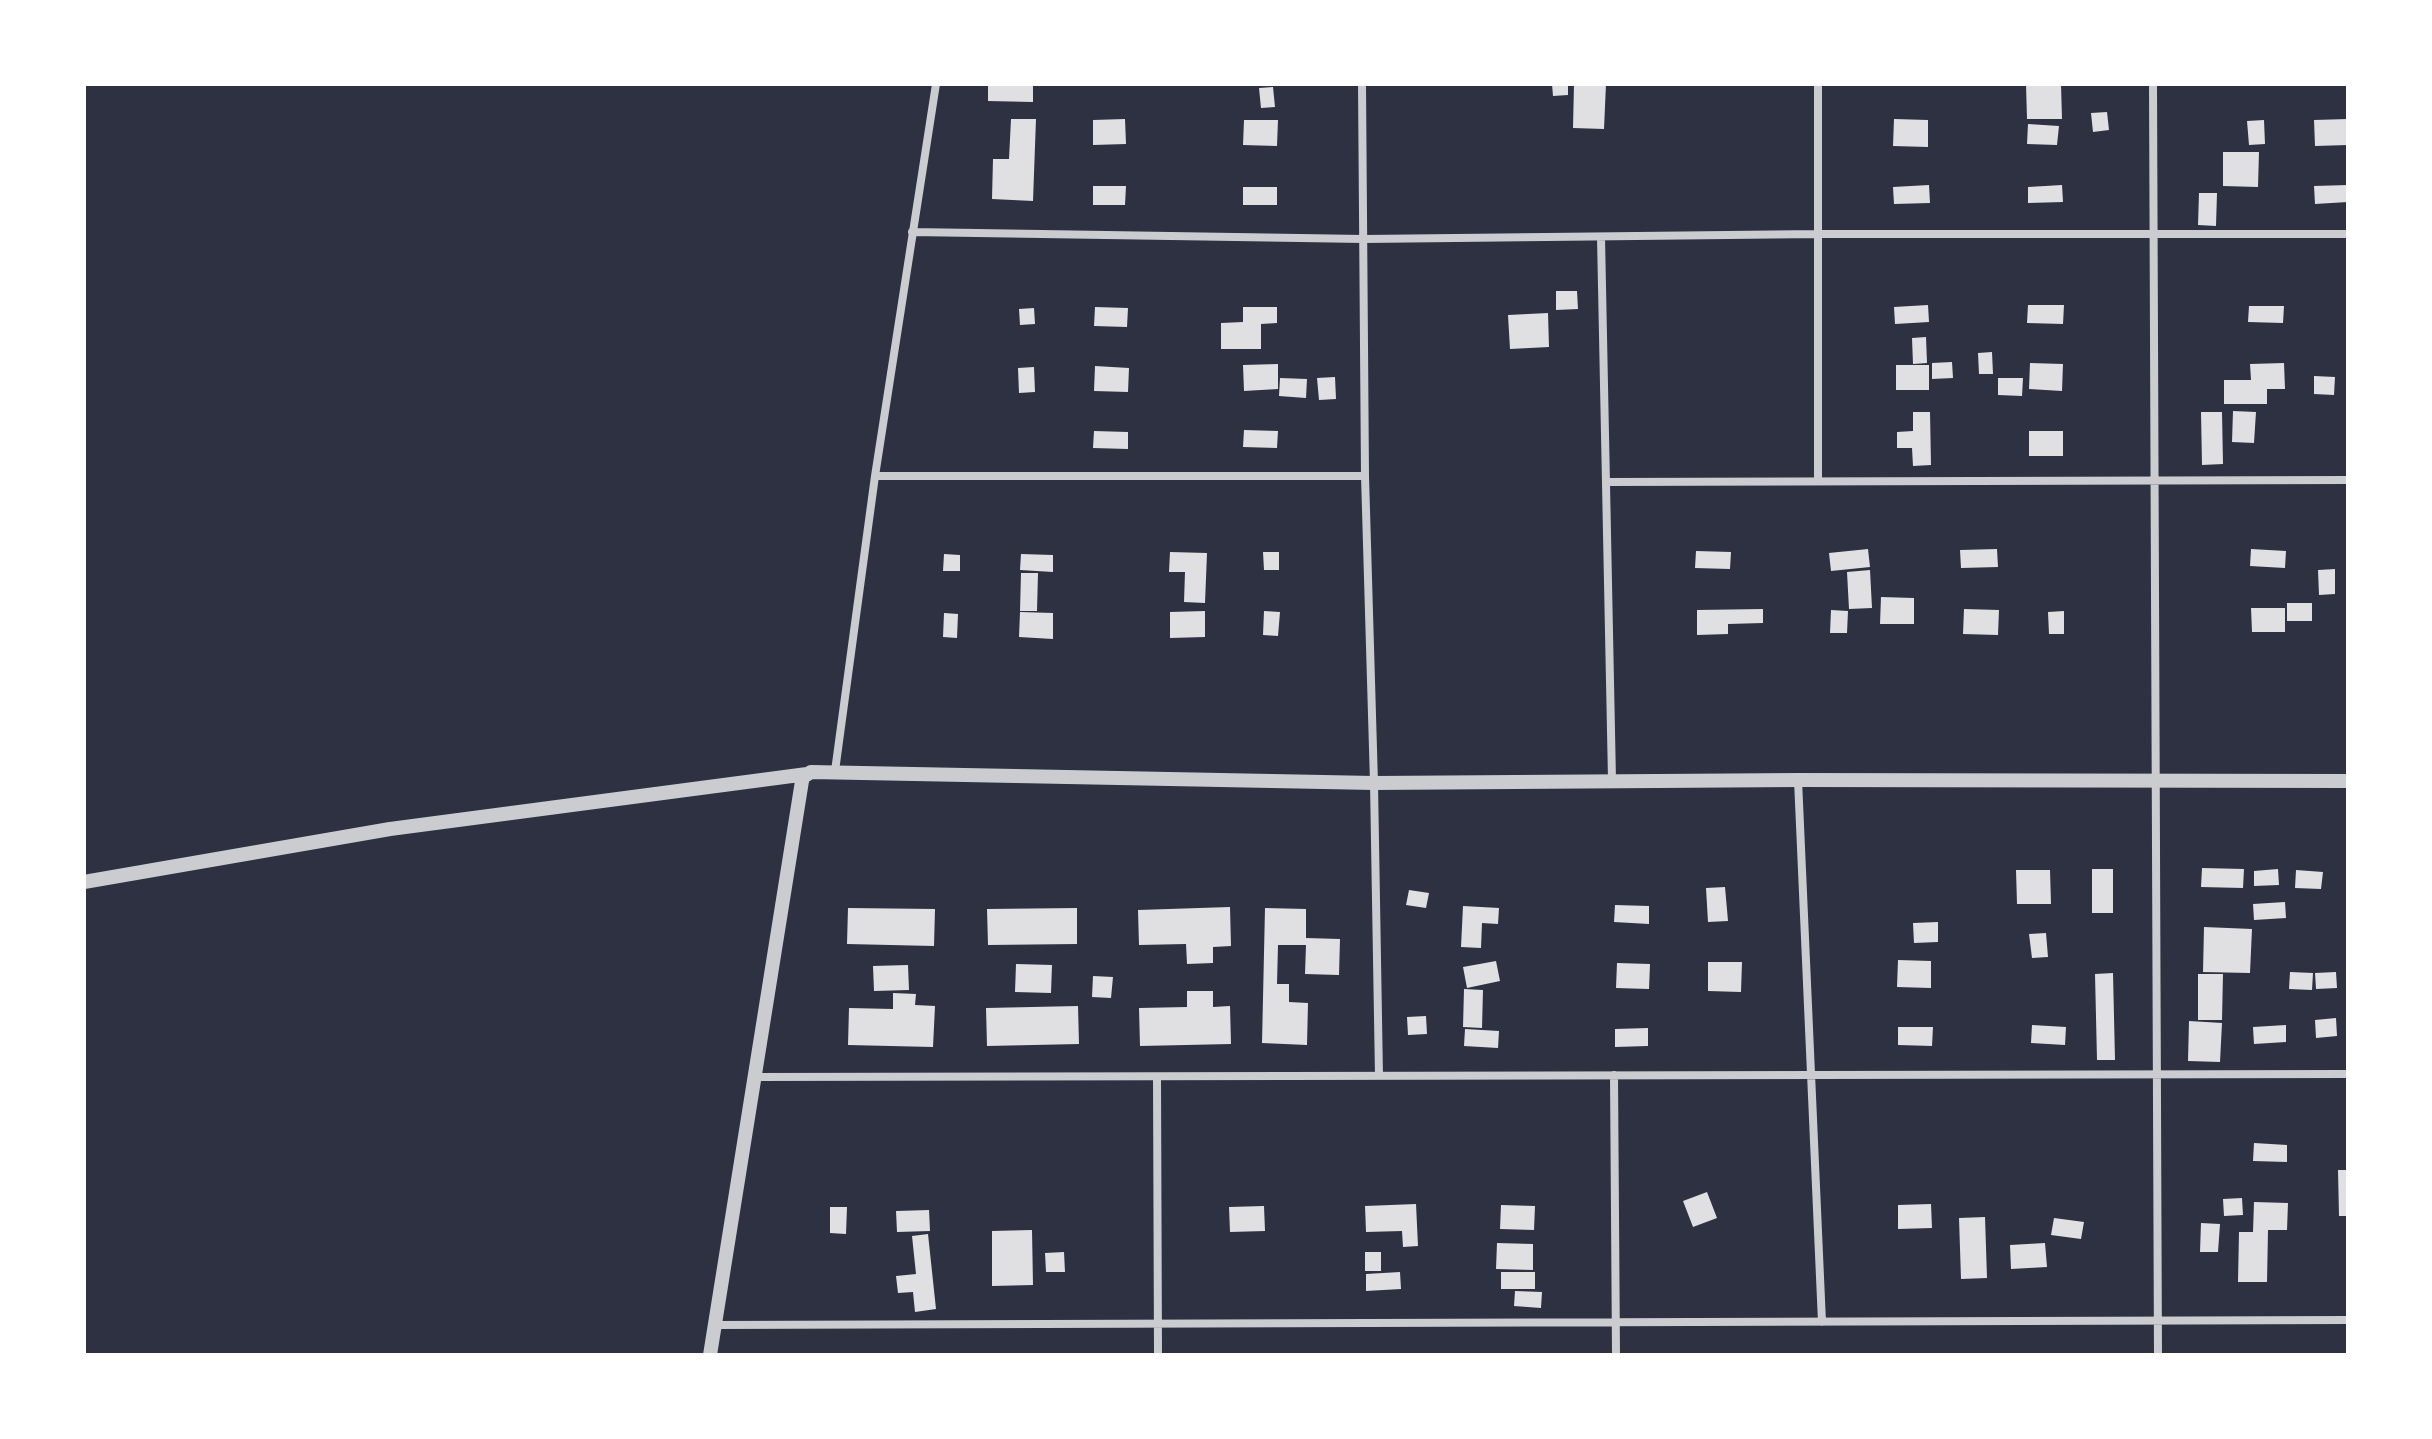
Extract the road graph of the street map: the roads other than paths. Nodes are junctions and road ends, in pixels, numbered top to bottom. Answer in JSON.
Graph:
{"nodes":[{"id":1,"x":936,"y":84,"type":"edge"},
{"id":2,"x":1362,"y":84,"type":"edge"},
{"id":3,"x":1818,"y":84,"type":"edge"},
{"id":4,"x":2153,"y":84,"type":"edge"},
{"id":5,"x":912,"y":232,"type":"junction"},
{"id":6,"x":1818,"y":234,"type":"junction"},
{"id":7,"x":2348,"y":234,"type":"edge"},
{"id":8,"x":2153,"y":235,"type":"junction"},
{"id":9,"x":1601,"y":237,"type":"junction"},
{"id":10,"x":1364,"y":239,"type":"junction"},
{"id":11,"x":875,"y":476,"type":"junction"},
{"id":12,"x":1365,"y":476,"type":"junction"},
{"id":13,"x":2156,"y":480,"type":"junction"},
{"id":14,"x":2348,"y":480,"type":"edge"},
{"id":15,"x":1818,"y":481,"type":"junction"},
{"id":16,"x":1606,"y":482,"type":"junction"},
{"id":17,"x":835,"y":771,"type":"junction"},
{"id":18,"x":807,"y":774,"type":"junction"},
{"id":19,"x":1612,"y":780,"type":"junction"},
{"id":20,"x":1798,"y":780,"type":"junction"},
{"id":21,"x":2156,"y":780,"type":"junction"},
{"id":22,"x":2348,"y":781,"type":"edge"},
{"id":23,"x":1374,"y":783,"type":"junction"},
{"id":24,"x":84,"y":882,"type":"edge"},
{"id":25,"x":2158,"y":1074,"type":"junction"},
{"id":26,"x":2348,"y":1074,"type":"edge"},
{"id":27,"x":1614,"y":1075,"type":"junction"},
{"id":28,"x":1812,"y":1075,"type":"junction"},
{"id":29,"x":1379,"y":1076,"type":"junction"},
{"id":30,"x":754,"y":1077,"type":"junction"},
{"id":31,"x":1157,"y":1077,"type":"junction"},
{"id":32,"x":2158,"y":1320,"type":"junction"},
{"id":33,"x":2348,"y":1320,"type":"edge"},
{"id":34,"x":1616,"y":1322,"type":"junction"},
{"id":35,"x":1822,"y":1322,"type":"junction"},
{"id":36,"x":1158,"y":1324,"type":"junction"},
{"id":37,"x":714,"y":1325,"type":"junction"},
{"id":38,"x":710,"y":1355,"type":"edge"},
{"id":39,"x":1158,"y":1355,"type":"edge"},
{"id":40,"x":1616,"y":1355,"type":"edge"},
{"id":41,"x":2158,"y":1355,"type":"edge"}],
"edges":[{"from":1,"to":5,"type":"street"},
{"from":2,"to":10,"type":"street"},
{"from":3,"to":6,"type":"street"},
{"from":4,"to":8,"type":"street"},
{"from":5,"to":10,"type":"street"},
{"from":5,"to":11,"type":"street"},
{"from":6,"to":8,"type":"street"},
{"from":6,"to":9,"type":"street"},
{"from":6,"to":15,"type":"street"},
{"from":7,"to":8,"type":"street"},
{"from":8,"to":13,"type":"street"},
{"from":9,"to":10,"type":"street"},
{"from":9,"to":16,"type":"street"},
{"from":10,"to":12,"type":"street"},
{"from":11,"to":12,"type":"street"},
{"from":11,"to":17,"type":"street"},
{"from":12,"to":23,"type":"street"},
{"from":13,"to":14,"type":"street"},
{"from":13,"to":15,"type":"street"},
{"from":13,"to":21,"type":"street"},
{"from":15,"to":16,"type":"street"},
{"from":16,"to":19,"type":"street"},
{"from":17,"to":18,"type":"street"},
{"from":17,"to":23,"type":"street"},
{"from":18,"to":24,"type":"street"},
{"from":18,"to":30,"type":"street"},
{"from":19,"to":20,"type":"street"},
{"from":19,"to":23,"type":"street"},
{"from":20,"to":21,"type":"street"},
{"from":20,"to":28,"type":"street"},
{"from":21,"to":22,"type":"street"},
{"from":21,"to":25,"type":"street"},
{"from":23,"to":29,"type":"street"},
{"from":25,"to":26,"type":"street"},
{"from":25,"to":28,"type":"street"},
{"from":25,"to":32,"type":"street"},
{"from":27,"to":28,"type":"street"},
{"from":27,"to":29,"type":"street"},
{"from":27,"to":34,"type":"street"},
{"from":28,"to":35,"type":"street"},
{"from":29,"to":31,"type":"street"},
{"from":30,"to":31,"type":"street"},
{"from":30,"to":37,"type":"street"},
{"from":31,"to":36,"type":"street"},
{"from":32,"to":33,"type":"street"},
{"from":32,"to":35,"type":"street"},
{"from":32,"to":41,"type":"street"},
{"from":34,"to":35,"type":"street"},
{"from":34,"to":36,"type":"street"},
{"from":34,"to":40,"type":"street"},
{"from":36,"to":37,"type":"street"},
{"from":36,"to":39,"type":"street"},
{"from":37,"to":38,"type":"street"}]}
